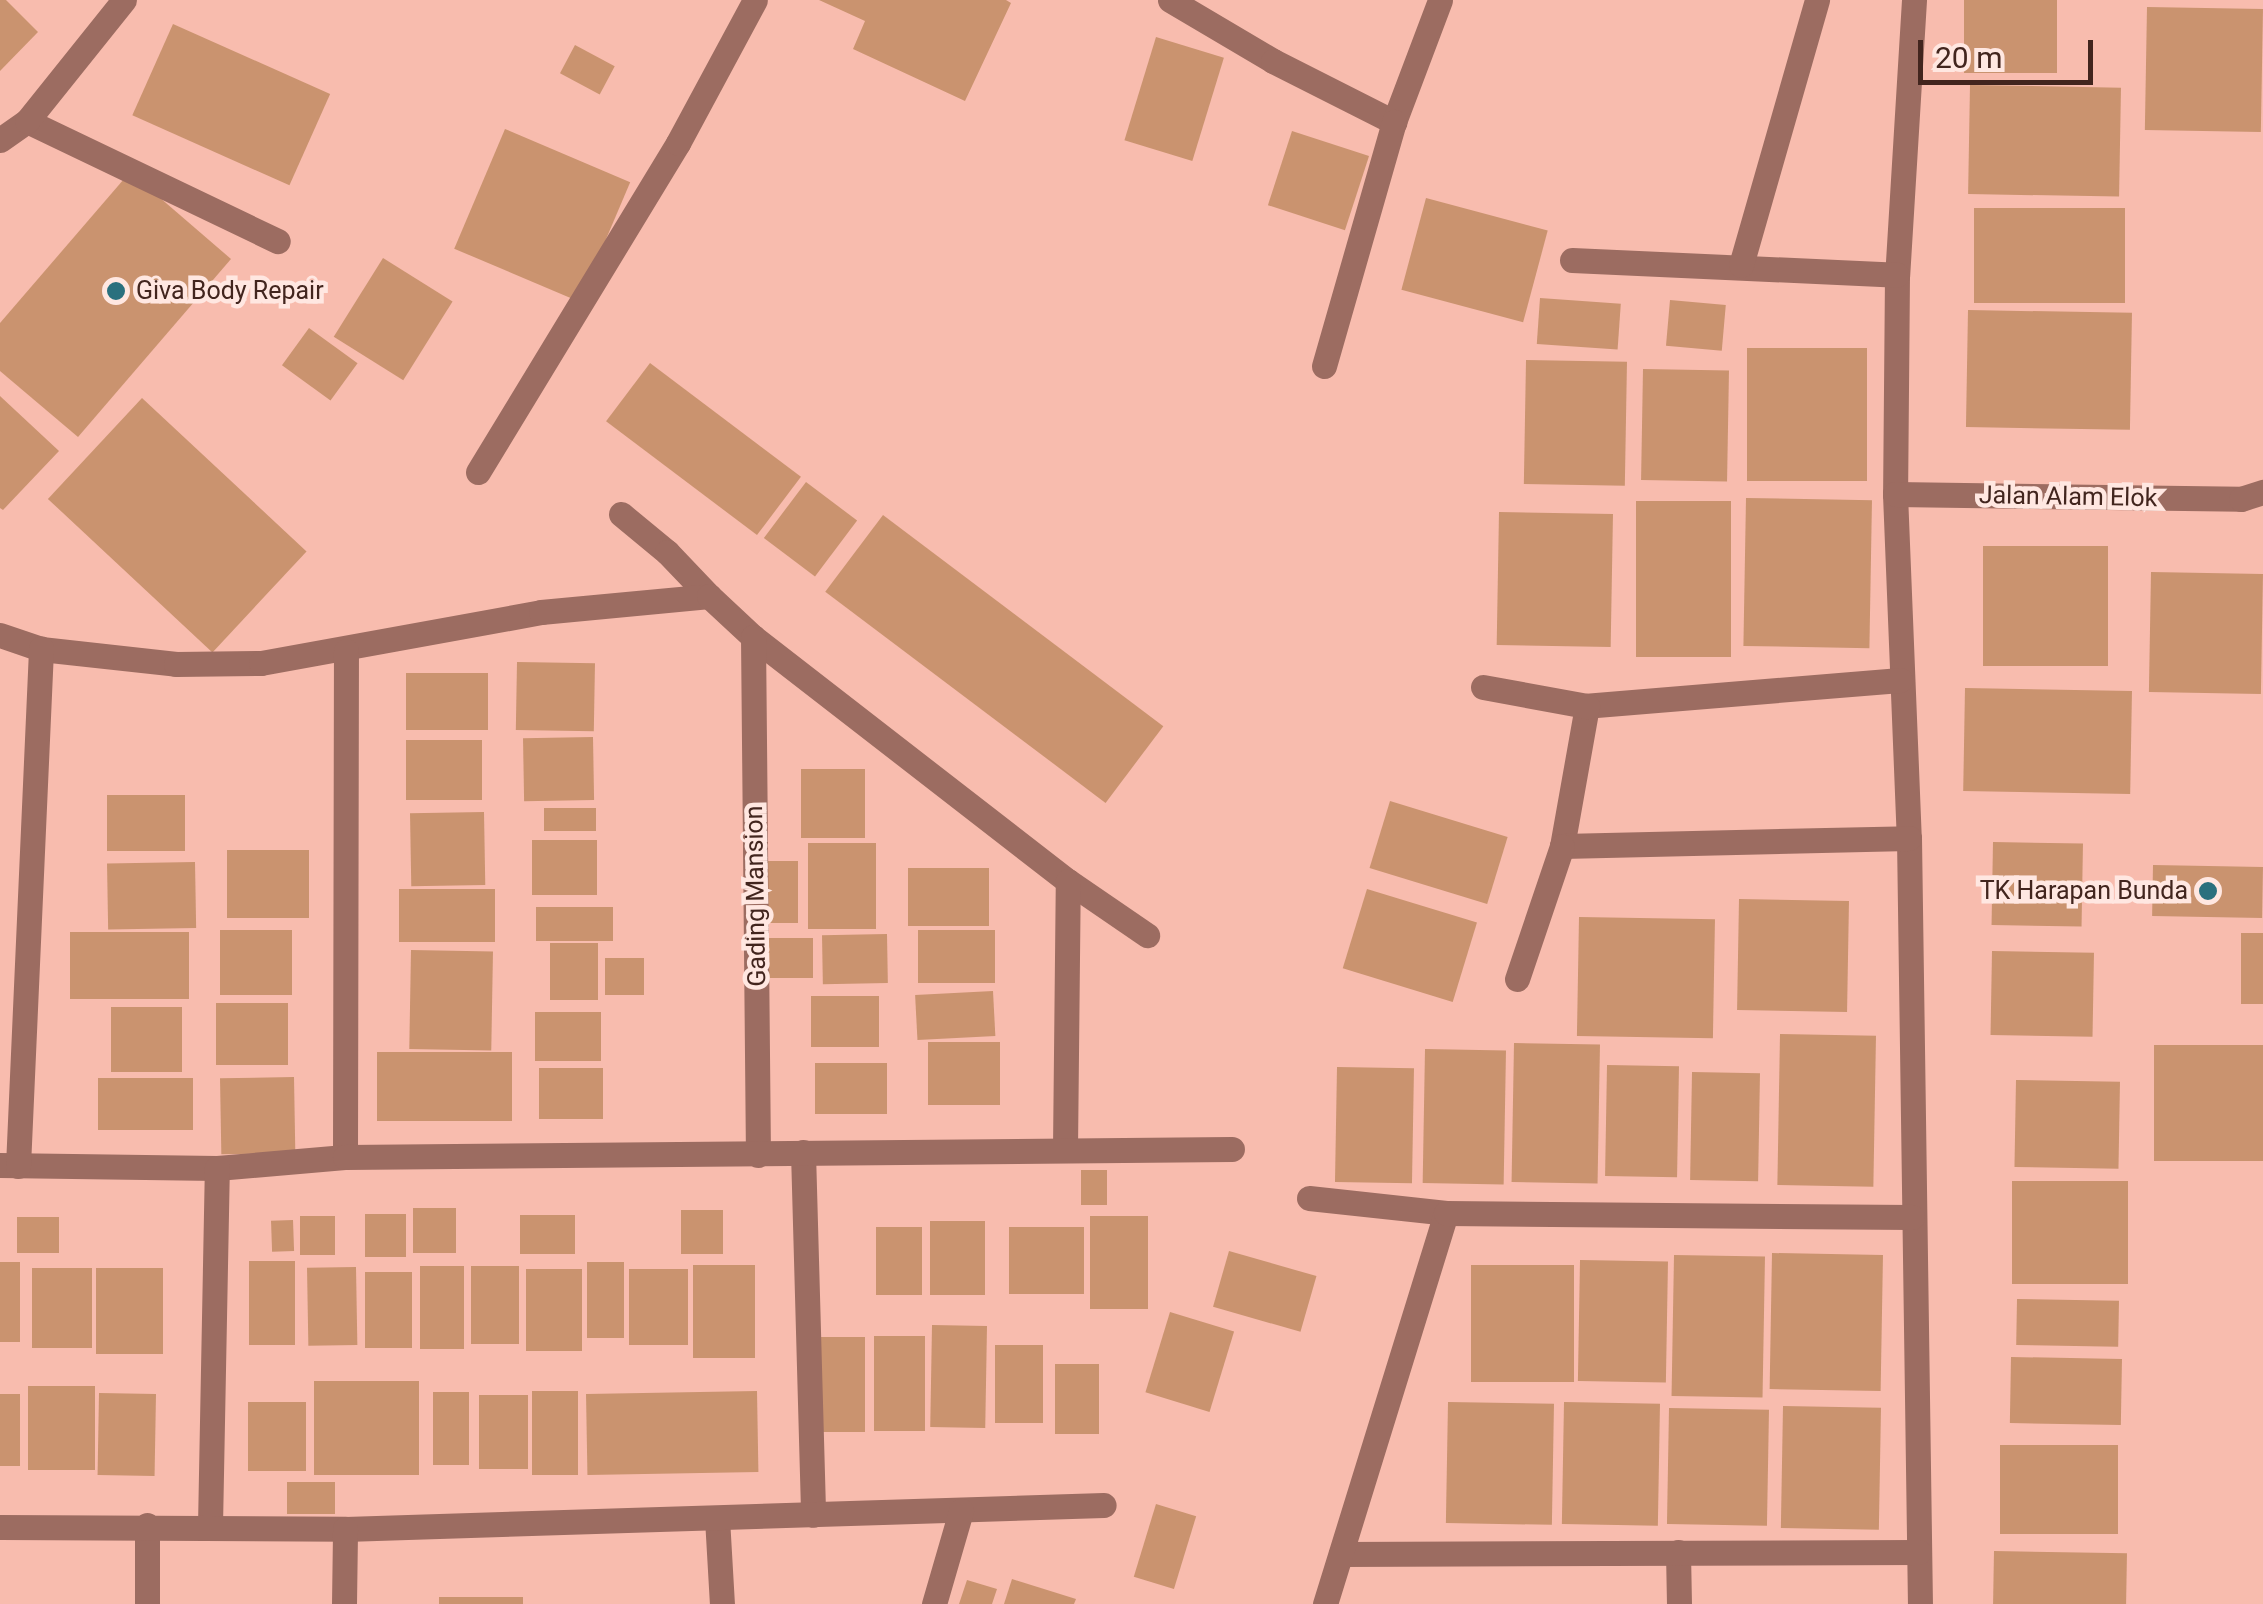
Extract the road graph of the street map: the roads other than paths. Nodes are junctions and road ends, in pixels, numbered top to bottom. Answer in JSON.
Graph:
{"nodes":[{"id":1,"x":124,"y":0,"type":"edge"},
{"id":2,"x":755,"y":0,"type":"edge"},
{"id":3,"x":1170,"y":0,"type":"edge"},
{"id":4,"x":1440,"y":0,"type":"edge"},
{"id":5,"x":1817,"y":0,"type":"edge"},
{"id":6,"x":1914,"y":0,"type":"edge"},
{"id":7,"x":27,"y":121,"type":"junction"},
{"id":8,"x":1394,"y":122,"type":"junction"},
{"id":9,"x":0,"y":140,"type":"edge"},
{"id":10,"x":278,"y":242,"type":"dead end"},
{"id":11,"x":1572,"y":260,"type":"dead end"},
{"id":12,"x":1741,"y":264,"type":"junction"},
{"id":13,"x":1897,"y":275,"type":"junction"},
{"id":14,"x":1324,"y":366,"type":"dead end"},
{"id":15,"x":478,"y":472,"type":"dead end"},
{"id":16,"x":1894,"y":494,"type":"junction"},
{"id":17,"x":2256,"y":500,"type":"edge"},
{"id":18,"x":621,"y":514,"type":"dead end"},
{"id":19,"x":709,"y":596,"type":"junction"},
{"id":20,"x":0,"y":634,"type":"edge"},
{"id":21,"x":753,"y":637,"type":"junction"},
{"id":22,"x":41,"y":649,"type":"junction"},
{"id":23,"x":346,"y":651,"type":"junction"},
{"id":24,"x":1900,"y":680,"type":"junction"},
{"id":25,"x":1483,"y":687,"type":"dead end"},
{"id":26,"x":1587,"y":706,"type":"junction"},
{"id":27,"x":1908,"y":838,"type":"junction"},
{"id":28,"x":1562,"y":846,"type":"junction"},
{"id":29,"x":1068,"y":881,"type":"junction"},
{"id":30,"x":1146,"y":936,"type":"dead end"},
{"id":31,"x":1517,"y":979,"type":"dead end"},
{"id":32,"x":1065,"y":1148,"type":"junction"},
{"id":33,"x":1232,"y":1149,"type":"dead end"},
{"id":34,"x":803,"y":1152,"type":"junction"},
{"id":35,"x":758,"y":1155,"type":"junction"},
{"id":36,"x":346,"y":1157,"type":"junction"},
{"id":37,"x":9,"y":1166,"type":"edge"},
{"id":38,"x":217,"y":1168,"type":"junction"},
{"id":39,"x":1309,"y":1198,"type":"dead end"},
{"id":40,"x":1446,"y":1212,"type":"junction"},
{"id":41,"x":1912,"y":1218,"type":"junction"},
{"id":42,"x":1104,"y":1505,"type":"dead end"},
{"id":43,"x":961,"y":1511,"type":"junction"},
{"id":44,"x":812,"y":1515,"type":"junction"},
{"id":45,"x":717,"y":1518,"type":"junction"},
{"id":46,"x":0,"y":1526,"type":"edge"},
{"id":47,"x":147,"y":1526,"type":"junction"},
{"id":48,"x":210,"y":1526,"type":"junction"},
{"id":49,"x":344,"y":1529,"type":"junction"},
{"id":50,"x":1678,"y":1552,"type":"junction"},
{"id":51,"x":1919,"y":1552,"type":"junction"},
{"id":52,"x":1341,"y":1554,"type":"junction"},
{"id":53,"x":147,"y":1604,"type":"edge"},
{"id":54,"x":344,"y":1604,"type":"edge"},
{"id":55,"x":722,"y":1604,"type":"edge"},
{"id":56,"x":934,"y":1604,"type":"edge"},
{"id":57,"x":1324,"y":1604,"type":"edge"},
{"id":58,"x":1678,"y":1604,"type":"edge"},
{"id":59,"x":1920,"y":1604,"type":"edge"}],
"edges":[{"from":1,"to":7,"type":"street"},
{"from":2,"to":15,"type":"street"},
{"from":3,"to":8,"type":"street"},
{"from":4,"to":8,"type":"street"},
{"from":5,"to":12,"type":"street"},
{"from":6,"to":13,"type":"street"},
{"from":7,"to":9,"type":"street"},
{"from":7,"to":10,"type":"street"},
{"from":8,"to":14,"type":"street"},
{"from":11,"to":12,"type":"street"},
{"from":12,"to":13,"type":"street"},
{"from":13,"to":16,"type":"street"},
{"from":16,"to":17,"type":"street","name":"Jalan Alam Elok"},
{"from":16,"to":24,"type":"street"},
{"from":18,"to":19,"type":"street"},
{"from":19,"to":21,"type":"street"},
{"from":19,"to":23,"type":"street"},
{"from":20,"to":22,"type":"street"},
{"from":21,"to":29,"type":"street"},
{"from":21,"to":35,"type":"street","name":"Gading Mansion"},
{"from":22,"to":23,"type":"street"},
{"from":22,"to":37,"type":"street"},
{"from":23,"to":36,"type":"street"},
{"from":24,"to":26,"type":"street"},
{"from":24,"to":27,"type":"street"},
{"from":25,"to":26,"type":"street"},
{"from":26,"to":28,"type":"street"},
{"from":27,"to":28,"type":"street"},
{"from":27,"to":41,"type":"street"},
{"from":28,"to":31,"type":"street"},
{"from":29,"to":30,"type":"street"},
{"from":29,"to":32,"type":"street"},
{"from":32,"to":33,"type":"street"},
{"from":32,"to":34,"type":"street"},
{"from":34,"to":35,"type":"street"},
{"from":34,"to":44,"type":"street"},
{"from":35,"to":36,"type":"street"},
{"from":36,"to":38,"type":"street"},
{"from":37,"to":38,"type":"street"},
{"from":38,"to":48,"type":"street"},
{"from":39,"to":40,"type":"street"},
{"from":40,"to":41,"type":"street"},
{"from":40,"to":52,"type":"street"},
{"from":41,"to":51,"type":"street"},
{"from":42,"to":43,"type":"street"},
{"from":43,"to":44,"type":"street"},
{"from":43,"to":56,"type":"street"},
{"from":44,"to":45,"type":"street"},
{"from":45,"to":49,"type":"street"},
{"from":45,"to":55,"type":"street"},
{"from":46,"to":47,"type":"street"},
{"from":47,"to":48,"type":"street"},
{"from":47,"to":53,"type":"street"},
{"from":48,"to":49,"type":"street"},
{"from":49,"to":54,"type":"street"},
{"from":50,"to":51,"type":"street"},
{"from":50,"to":52,"type":"street"},
{"from":50,"to":58,"type":"street"},
{"from":51,"to":59,"type":"street"},
{"from":52,"to":57,"type":"street"}]}
